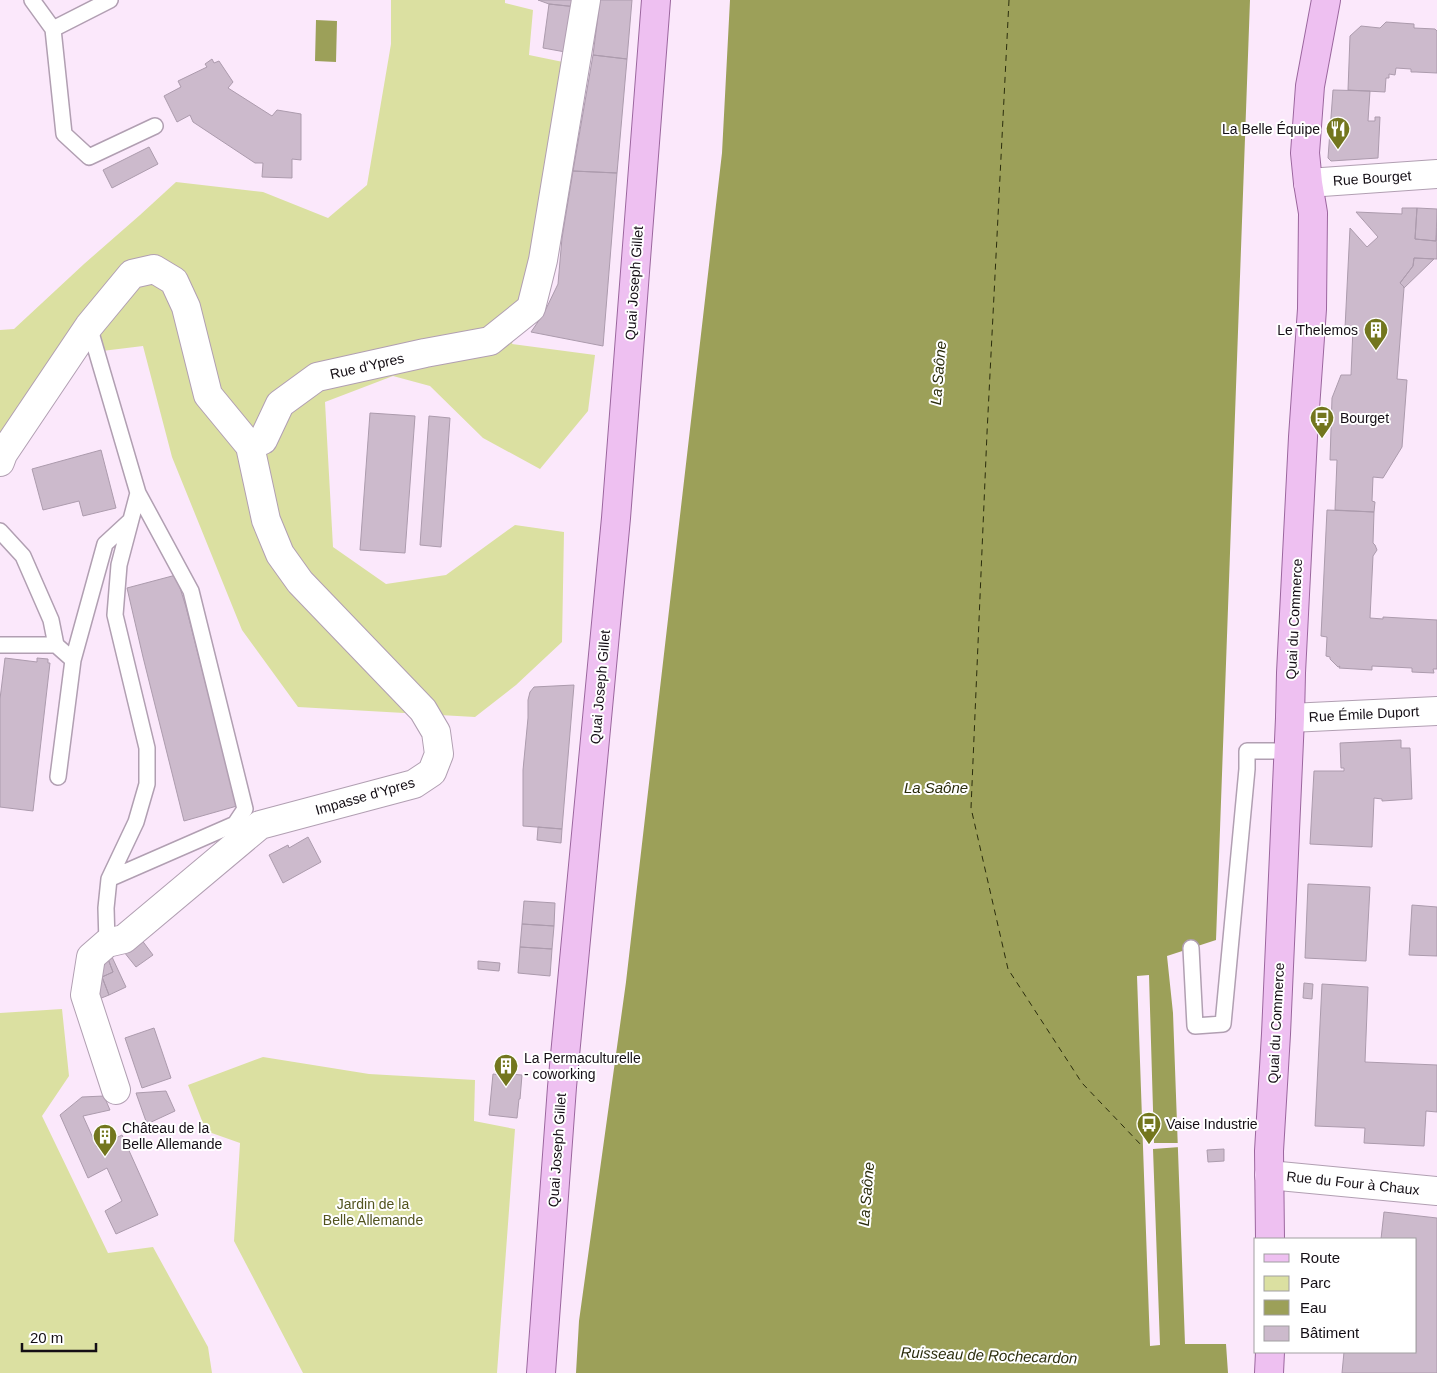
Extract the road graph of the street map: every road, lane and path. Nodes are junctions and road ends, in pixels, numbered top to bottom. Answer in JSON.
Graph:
{"nodes":[{"id":1,"x":32,"y":0,"type":"edge"},
{"id":2,"x":110,"y":0,"type":"edge"},
{"id":3,"x":586,"y":0,"type":"edge"},
{"id":4,"x":656,"y":0,"type":"edge"},
{"id":5,"x":1326,"y":0,"type":"edge"},
{"id":6,"x":53,"y":29,"type":"junction"},
{"id":7,"x":155,"y":126,"type":"dead end"},
{"id":8,"x":1437,"y":174,"type":"edge"},
{"id":9,"x":1308,"y":183,"type":"junction"},
{"id":10,"x":89,"y":326,"type":"junction"},
{"id":11,"x":250,"y":446,"type":"junction"},
{"id":12,"x":0,"y":462,"type":"edge"},
{"id":13,"x":138,"y":493,"type":"junction"},
{"id":14,"x":131,"y":520,"type":"junction"},
{"id":15,"x":0,"y":531,"type":"edge"},
{"id":16,"x":0,"y":645,"type":"edge"},
{"id":17,"x":56,"y":645,"type":"junction"},
{"id":18,"x":73,"y":660,"type":"junction"},
{"id":19,"x":1437,"y":711,"type":"edge"},
{"id":20,"x":1290,"y":718,"type":"junction"},
{"id":21,"x":1288,"y":751,"type":"junction"},
{"id":22,"x":58,"y":777,"type":"dead end"},
{"id":23,"x":109,"y":879,"type":"junction"},
{"id":24,"x":107,"y":943,"type":"junction"},
{"id":25,"x":1191,"y":948,"type":"dead end"},
{"id":26,"x":116,"y":1090,"type":"dead end"},
{"id":27,"x":1269,"y":1175,"type":"junction"},
{"id":28,"x":1437,"y":1191,"type":"edge"},
{"id":29,"x":1270,"y":1238,"type":"edge"},
{"id":30,"x":1270,"y":1353,"type":"edge"},
{"id":31,"x":541,"y":1373,"type":"edge"},
{"id":32,"x":1269,"y":1373,"type":"edge"}],
"edges":[{"from":1,"to":6,"type":"lane"},
{"from":2,"to":6,"type":"lane"},
{"from":3,"to":11,"type":"street","name":"Rue d'Ypres"},
{"from":4,"to":31,"type":"main road","name":"Quai Joseph Gillet"},
{"from":5,"to":9,"type":"main road","name":"Quai du Commerce"},
{"from":6,"to":7,"type":"lane"},
{"from":8,"to":9,"type":"street","name":"Rue Bourget"},
{"from":9,"to":20,"type":"main road","name":"Quai du Commerce"},
{"from":10,"to":11,"type":"street"},
{"from":10,"to":12,"type":"street"},
{"from":10,"to":13,"type":"lane"},
{"from":11,"to":24,"type":"street","name":"Impasse d'Ypres"},
{"from":13,"to":14,"type":"lane"},
{"from":13,"to":23,"type":"lane"},
{"from":14,"to":18,"type":"lane"},
{"from":14,"to":23,"type":"lane"},
{"from":15,"to":17,"type":"lane"},
{"from":16,"to":17,"type":"lane"},
{"from":17,"to":18,"type":"lane"},
{"from":18,"to":22,"type":"lane"},
{"from":19,"to":20,"type":"street","name":"Rue Émile Duport"},
{"from":20,"to":21,"type":"main road","name":"Quai du Commerce"},
{"from":21,"to":25,"type":"lane"},
{"from":21,"to":27,"type":"main road","name":"Quai du Commerce"},
{"from":23,"to":24,"type":"lane"},
{"from":24,"to":26,"type":"street","name":"Impasse d'Ypres"},
{"from":27,"to":28,"type":"street","name":"Rue du Four à Chaux"},
{"from":27,"to":29,"type":"main road","name":"Quai du Commerce"},
{"from":30,"to":32,"type":"main road"}]}
